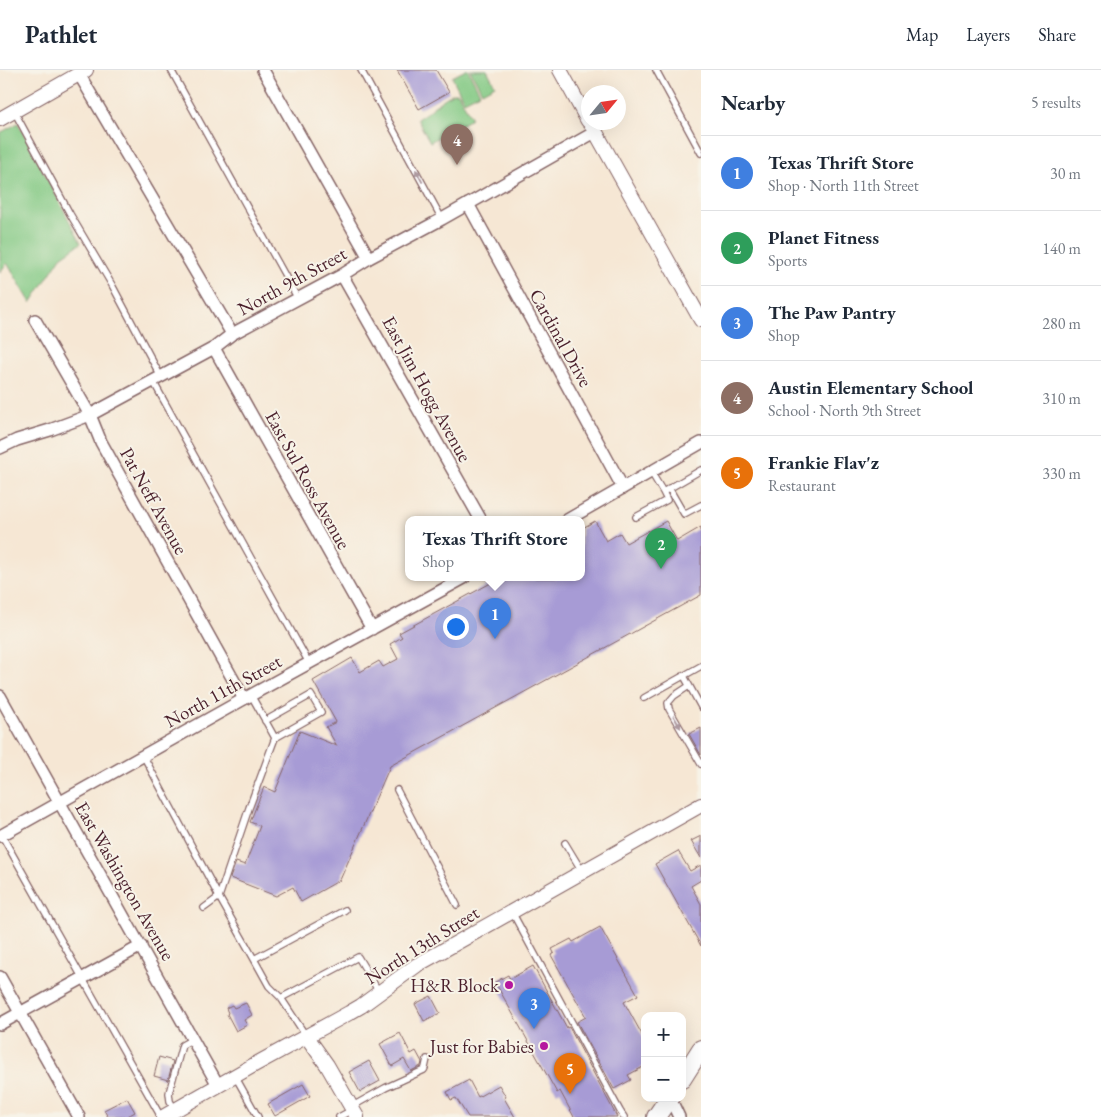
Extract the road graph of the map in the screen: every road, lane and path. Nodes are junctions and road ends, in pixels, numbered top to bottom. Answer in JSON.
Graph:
{"nodes":[{"id":1,"x":171,"y":70,"type":"edge"},
{"id":2,"x":263,"y":70,"type":"edge"},
{"id":3,"x":361,"y":70,"type":"edge"},
{"id":4,"x":560,"y":70,"type":"edge"},
{"id":5,"x":656,"y":70,"type":"edge"},
{"id":6,"x":83,"y":72,"type":"edge"},
{"id":7,"x":581,"y":107,"type":"edge"},
{"id":8,"x":14,"y":111,"type":"junction"},
{"id":9,"x":0,"y":118,"type":"edge"},
{"id":10,"x":583,"y":130,"type":"edge"},
{"id":11,"x":594,"y":130,"type":"edge"},
{"id":12,"x":701,"y":153,"type":"edge"},
{"id":13,"x":468,"y":204,"type":"junction"},
{"id":14,"x":442,"y":219,"type":"junction"},
{"id":15,"x":369,"y":258,"type":"junction"},
{"id":16,"x":342,"y":275,"type":"junction"},
{"id":17,"x":298,"y":299,"type":"junction"},
{"id":18,"x":35,"y":320,"type":"dead end"},
{"id":19,"x":701,"y":320,"type":"edge"},
{"id":20,"x":232,"y":334,"type":"junction"},
{"id":21,"x":214,"y":348,"type":"junction"},
{"id":22,"x":157,"y":379,"type":"junction"},
{"id":23,"x":90,"y":415,"type":"junction"},
{"id":24,"x":701,"y":443,"type":"edge"},
{"id":25,"x":0,"y":448,"type":"edge"},
{"id":26,"x":701,"y":470,"type":"edge"},
{"id":27,"x":651,"y":472,"type":"junction"},
{"id":28,"x":624,"y":488,"type":"junction"},
{"id":29,"x":669,"y":488,"type":"junction"},
{"id":30,"x":662,"y":492,"type":"junction"},
{"id":31,"x":701,"y":505,"type":"edge"},
{"id":32,"x":479,"y":516,"type":"edge"},
{"id":33,"x":573,"y":516,"type":"edge"},
{"id":34,"x":636,"y":517,"type":"dead end"},
{"id":35,"x":459,"y":581,"type":"edge"},
{"id":36,"x":372,"y":629,"type":"junction"},
{"id":37,"x":309,"y":663,"type":"junction"},
{"id":38,"x":700,"y":668,"type":"edge"},
{"id":39,"x":684,"y":676,"type":"junction"},
{"id":40,"x":689,"y":686,"type":"junction"},
{"id":41,"x":0,"y":696,"type":"edge"},
{"id":42,"x":247,"y":697,"type":"junction"},
{"id":43,"x":644,"y":698,"type":"dead end"},
{"id":44,"x":701,"y":707,"type":"edge"},
{"id":45,"x":266,"y":721,"type":"junction"},
{"id":46,"x":275,"y":738,"type":"junction"},
{"id":47,"x":143,"y":755,"type":"junction"},
{"id":48,"x":701,"y":764,"type":"edge"},
{"id":49,"x":397,"y":790,"type":"dead end"},
{"id":50,"x":59,"y":802,"type":"junction"},
{"id":51,"x":701,"y":805,"type":"edge"},
{"id":52,"x":0,"y":834,"type":"edge"},
{"id":53,"x":565,"y":843,"type":"dead end"},
{"id":54,"x":582,"y":872,"type":"junction"},
{"id":55,"x":219,"y":897,"type":"junction"},
{"id":56,"x":457,"y":905,"type":"dead end"},
{"id":57,"x":204,"y":908,"type":"dead end"},
{"id":58,"x":344,"y":910,"type":"dead end"},
{"id":59,"x":512,"y":912,"type":"junction"},
{"id":60,"x":141,"y":946,"type":"junction"},
{"id":61,"x":254,"y":959,"type":"junction"},
{"id":62,"x":0,"y":977,"type":"edge"},
{"id":63,"x":82,"y":978,"type":"junction"},
{"id":64,"x":379,"y":992,"type":"junction"},
{"id":65,"x":281,"y":998,"type":"junction"},
{"id":66,"x":20,"y":1013,"type":"junction"},
{"id":67,"x":0,"y":1024,"type":"edge"},
{"id":68,"x":307,"y":1037,"type":"junction"},
{"id":69,"x":193,"y":1039,"type":"junction"},
{"id":70,"x":701,"y":1049,"type":"edge"},
{"id":71,"x":427,"y":1059,"type":"dead end"},
{"id":72,"x":686,"y":1073,"type":"edge"},
{"id":73,"x":235,"y":1076,"type":"junction"},
{"id":74,"x":218,"y":1085,"type":"junction"},
{"id":75,"x":667,"y":1102,"type":"edge"},
{"id":76,"x":672,"y":1102,"type":"edge"},
{"id":77,"x":353,"y":1111,"type":"edge"},
{"id":78,"x":168,"y":1115,"type":"edge"},
{"id":79,"x":79,"y":1117,"type":"edge"},
{"id":80,"x":258,"y":1117,"type":"edge"},
{"id":81,"x":339,"y":1117,"type":"edge"},
{"id":82,"x":624,"y":1117,"type":"edge"},
{"id":83,"x":656,"y":1117,"type":"edge"},
{"id":84,"x":680,"y":1117,"type":"edge"}],
"edges":[{"from":1,"to":17,"type":"lane"},
{"from":2,"to":15,"type":"street"},
{"from":14,"to":3,"type":"lane","one_way":true},
{"from":4,"to":7,"type":"street"},
{"from":5,"to":12,"type":"lane"},
{"from":6,"to":8,"type":"street"},
{"from":6,"to":20,"type":"street"},
{"from":8,"to":9,"type":"street"},
{"from":8,"to":22,"type":"lane"},
{"from":10,"to":13,"type":"street","name":"North 9th Street"},
{"from":11,"to":19,"type":"street"},
{"from":13,"to":14,"type":"street","name":"North 9th Street"},
{"from":13,"to":28,"type":"street","name":"Cardinal Drive"},
{"from":14,"to":15,"type":"street","name":"North 9th Street"},
{"from":15,"to":16,"type":"street","name":"North 9th Street"},
{"from":16,"to":17,"type":"street","name":"North 9th Street"},
{"from":16,"to":32,"type":"street","name":"East Jim Hogg Avenue"},
{"from":17,"to":20,"type":"street","name":"North 9th Street"},
{"from":18,"to":23,"type":"street","name":"Pat Neff Avenue"},
{"from":20,"to":21,"type":"street","name":"North 9th Street"},
{"from":21,"to":22,"type":"street","name":"North 9th Street"},
{"from":21,"to":36,"type":"street","name":"East Sul Ross Avenue"},
{"from":22,"to":23,"type":"street","name":"North 9th Street"},
{"from":22,"to":37,"type":"lane"},
{"from":23,"to":25,"type":"street","name":"North 9th Street"},
{"from":23,"to":42,"type":"street","name":"Pat Neff Avenue"},
{"from":24,"to":27,"type":"street"},
{"from":26,"to":29,"type":"lane"},
{"from":27,"to":28,"type":"street"},
{"from":27,"to":30,"type":"lane"},
{"from":28,"to":33,"type":"street"},
{"from":29,"to":30,"type":"lane"},
{"from":29,"to":31,"type":"lane"},
{"from":30,"to":34,"type":"lane"},
{"from":35,"to":36,"type":"street","name":"North 11th Street"},
{"from":36,"to":37,"type":"street","name":"North 11th Street"},
{"from":37,"to":42,"type":"street","name":"North 11th Street"},
{"from":38,"to":39,"type":"lane"},
{"from":39,"to":40,"type":"lane"},
{"from":39,"to":43,"type":"lane"},
{"from":40,"to":44,"type":"lane"},
{"from":40,"to":48,"type":"lane","one_way":true},
{"from":41,"to":50,"type":"street","name":"East Washington Avenue"},
{"from":42,"to":45,"type":"lane"},
{"from":42,"to":47,"type":"street","name":"North 11th Street"},
{"from":45,"to":46,"type":"lane"},
{"from":45,"to":46,"type":"lane"},
{"from":46,"to":55,"type":"lane"},
{"from":47,"to":50,"type":"street","name":"North 11th Street"},
{"from":47,"to":55,"type":"lane"},
{"from":49,"to":56,"type":"lane"},
{"from":50,"to":52,"type":"street","name":"North 11th Street"},
{"from":50,"to":60,"type":"street","name":"East Washington Avenue"},
{"from":51,"to":54,"type":"street","name":"North 13th Street"},
{"from":52,"to":63,"type":"lane"},
{"from":53,"to":54,"type":"lane"},
{"from":54,"to":59,"type":"street","name":"North 13th Street"},
{"from":55,"to":57,"type":"lane"},
{"from":55,"to":61,"type":"lane"},
{"from":58,"to":61,"type":"lane"},
{"from":59,"to":64,"type":"street","name":"North 13th Street"},
{"from":59,"to":82,"type":"lane"},
{"from":60,"to":63,"type":"street"},
{"from":60,"to":69,"type":"street","name":"East Washington Avenue"},
{"from":61,"to":65,"type":"lane"},
{"from":62,"to":66,"type":"street"},
{"from":63,"to":66,"type":"street"},
{"from":63,"to":78,"type":"lane"},
{"from":64,"to":65,"type":"lane"},
{"from":64,"to":68,"type":"street","name":"North 13th Street"},
{"from":65,"to":68,"type":"lane"},
{"from":66,"to":67,"type":"street"},
{"from":66,"to":79,"type":"street"},
{"from":68,"to":73,"type":"street","name":"North 13th Street"},
{"from":68,"to":77,"type":"street"},
{"from":69,"to":74,"type":"street","name":"East Washington Avenue"},
{"from":69,"to":78,"type":"lane"},
{"from":70,"to":72,"type":"main road"},
{"from":71,"to":77,"type":"lane"},
{"from":73,"to":74,"type":"street","name":"North 13th Street"},
{"from":73,"to":80,"type":"lane"},
{"from":74,"to":78,"type":"street","name":"North 13th Street"},
{"from":75,"to":83,"type":"main road"},
{"from":76,"to":84,"type":"street"},
{"from":77,"to":81,"type":"lane"}]}
